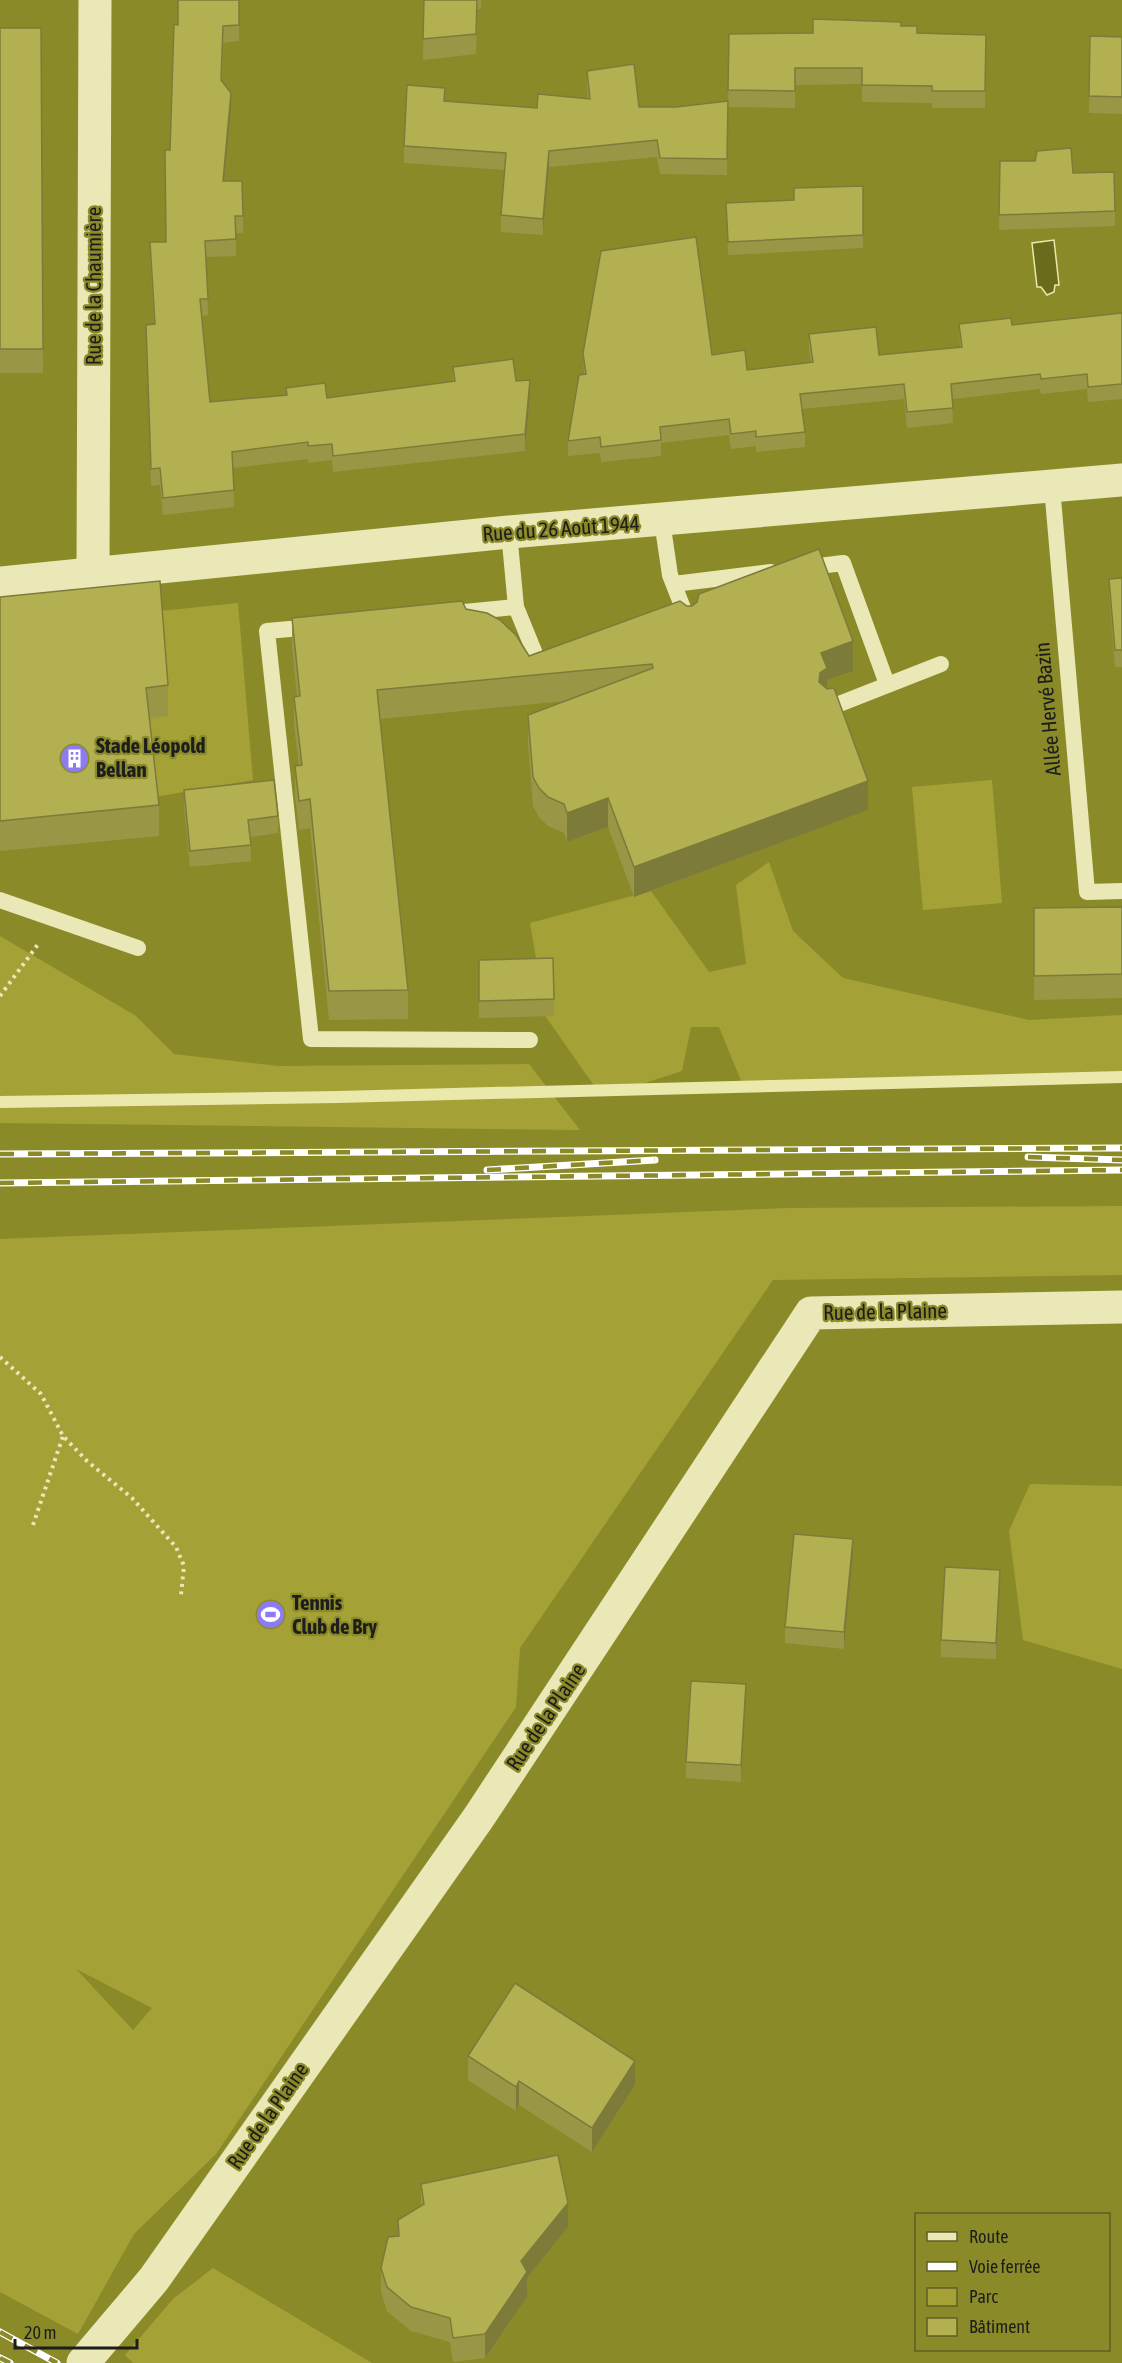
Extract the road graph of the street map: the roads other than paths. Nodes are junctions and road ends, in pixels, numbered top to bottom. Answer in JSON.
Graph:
{"nodes":[{"id":1,"x":95,"y":0,"type":"edge"},
{"id":2,"x":1122,"y":480,"type":"edge"},
{"id":3,"x":1052,"y":487,"type":"junction"},
{"id":4,"x":662,"y":521,"type":"junction"},
{"id":5,"x":509,"y":532,"type":"junction"},
{"id":6,"x":93,"y":572,"type":"junction"},
{"id":7,"x":0,"y":583,"type":"edge"},
{"id":8,"x":674,"y":584,"type":"junction"},
{"id":9,"x":516,"y":607,"type":"junction"},
{"id":10,"x":433,"y":615,"type":"edge"},
{"id":11,"x":689,"y":625,"type":"edge"},
{"id":12,"x":327,"y":626,"type":"edge"},
{"id":13,"x":538,"y":661,"type":"edge"},
{"id":14,"x":941,"y":664,"type":"dead end"},
{"id":15,"x":887,"y":684,"type":"junction"},
{"id":16,"x":829,"y":708,"type":"edge"},
{"id":17,"x":1122,"y":891,"type":"edge"},
{"id":18,"x":0,"y":900,"type":"edge"},
{"id":19,"x":138,"y":948,"type":"dead end"},
{"id":20,"x":530,"y":1040,"type":"dead end"},
{"id":21,"x":1122,"y":1307,"type":"edge"},
{"id":22,"x":83,"y":2363,"type":"edge"}],
"edges":[{"from":1,"to":6,"type":"street","name":"Rue de la Chaumière"},
{"from":2,"to":3,"type":"street","name":"Rue du 26 Août 1944"},
{"from":3,"to":4,"type":"street","name":"Rue du 26 Août 1944"},
{"from":3,"to":17,"type":"lane","name":"Allée Hervé Bazin"},
{"from":4,"to":5,"type":"street","name":"Rue du 26 Août 1944"},
{"from":4,"to":8,"type":"lane"},
{"from":5,"to":6,"type":"street","name":"Rue du 26 Août 1944"},
{"from":5,"to":9,"type":"lane"},
{"from":6,"to":7,"type":"street","name":"Rue du 26 Août 1944"},
{"from":8,"to":11,"type":"lane"},
{"from":8,"to":15,"type":"lane"},
{"from":9,"to":10,"type":"lane"},
{"from":9,"to":13,"type":"lane"},
{"from":12,"to":20,"type":"lane"},
{"from":14,"to":15,"type":"lane"},
{"from":15,"to":16,"type":"lane"},
{"from":18,"to":19,"type":"lane"},
{"from":21,"to":22,"type":"street","name":"Rue de la Plaine"}]}
